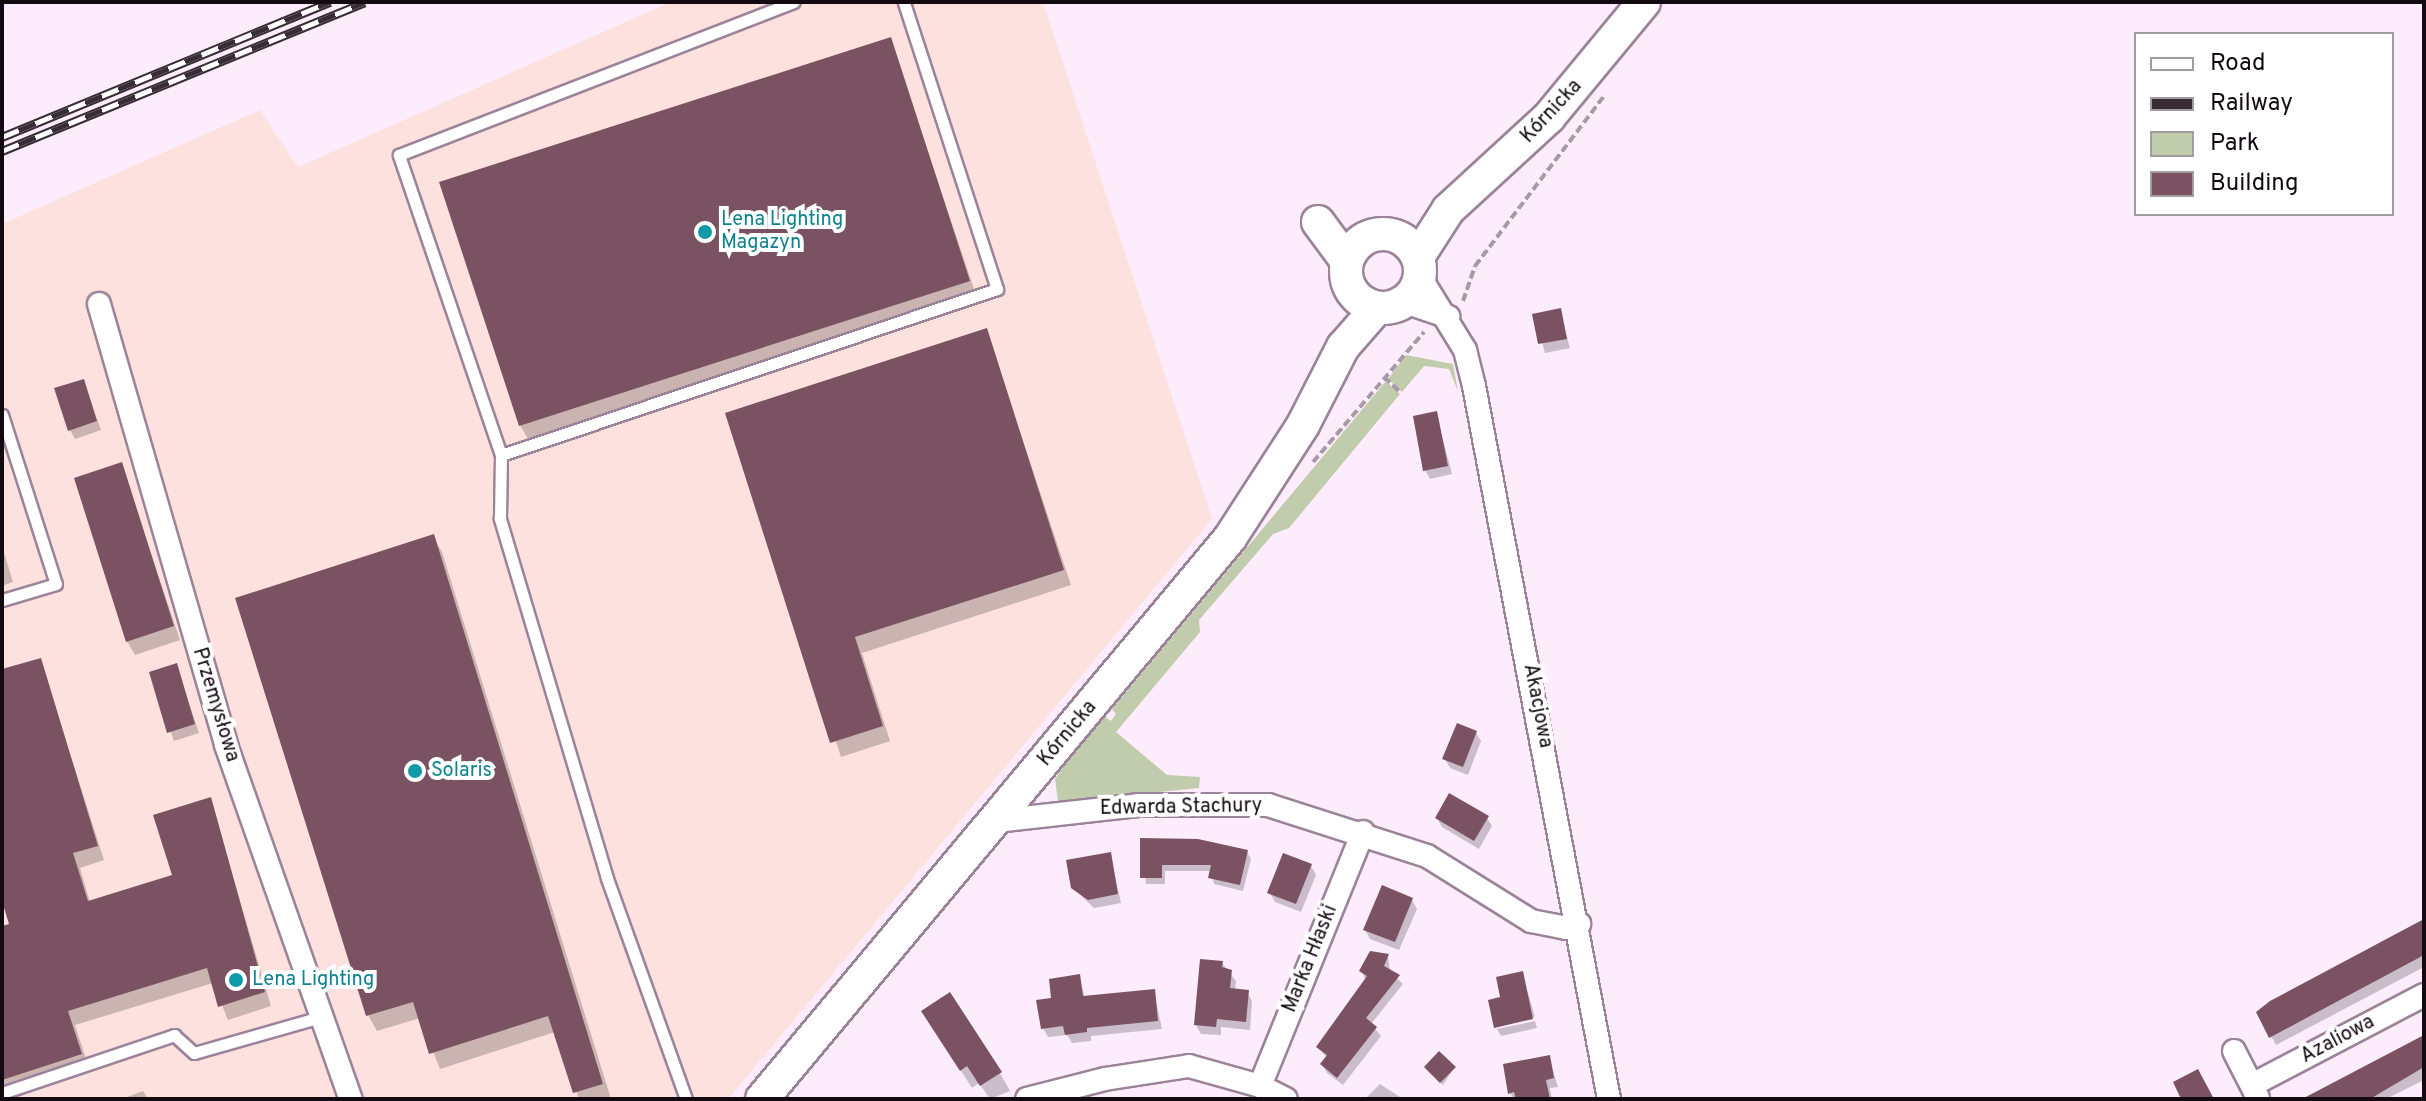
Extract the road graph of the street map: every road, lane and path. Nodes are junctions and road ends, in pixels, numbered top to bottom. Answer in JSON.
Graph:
{"nodes":[{"id":1,"x":793,"y":2,"type":"edge"},
{"id":2,"x":904,"y":2,"type":"edge"},
{"id":3,"x":1644,"y":2,"type":"edge"},
{"id":4,"x":1448,"y":210,"type":"junction"},
{"id":5,"x":1366,"y":245,"type":"junction"},
{"id":6,"x":1394,"y":287,"type":"junction"},
{"id":7,"x":99,"y":304,"type":"dead end"},
{"id":8,"x":1384,"y":377,"type":"dead end"},
{"id":9,"x":1401,"y":393,"type":"dead end"},
{"id":10,"x":2,"y":415,"type":"edge"},
{"id":11,"x":501,"y":455,"type":"junction"},
{"id":12,"x":2,"y":600,"type":"edge"},
{"id":13,"x":996,"y":821,"type":"junction"},
{"id":14,"x":1363,"y":832,"type":"junction"},
{"id":15,"x":1579,"y":924,"type":"junction"},
{"id":16,"x":2424,"y":995,"type":"edge"},
{"id":17,"x":320,"y":1017,"type":"junction"},
{"id":18,"x":2234,"y":1051,"type":"dead end"},
{"id":19,"x":1260,"y":1086,"type":"junction"},
{"id":20,"x":2255,"y":1092,"type":"edge"},
{"id":21,"x":2,"y":1093,"type":"edge"},
{"id":22,"x":351,"y":1099,"type":"edge"},
{"id":23,"x":686,"y":1099,"type":"edge"},
{"id":24,"x":762,"y":1099,"type":"edge"},
{"id":25,"x":1027,"y":1099,"type":"edge"},
{"id":26,"x":1286,"y":1099,"type":"edge"},
{"id":27,"x":1609,"y":1099,"type":"edge"}],
"edges":[{"from":1,"to":11,"type":"lane"},
{"from":2,"to":11,"type":"lane"},
{"from":3,"to":4,"type":"street","name":"Kórnicka"},
{"from":4,"to":5,"type":"street"},
{"from":4,"to":6,"type":"street"},
{"from":5,"to":6,"type":"street"},
{"from":5,"to":6,"type":"street"},
{"from":6,"to":13,"type":"street","name":"Kórnicka"},
{"from":6,"to":15,"type":"street","name":"Akacjowa"},
{"from":7,"to":17,"type":"street","name":"Przemysłowa"},
{"from":8,"to":9,"type":"path"},
{"from":10,"to":12,"type":"lane"},
{"from":11,"to":23,"type":"lane"},
{"from":13,"to":14,"type":"street","name":"Edwarda Stachury"},
{"from":13,"to":24,"type":"street","name":"Kórnicka"},
{"from":14,"to":15,"type":"street","name":"Edwarda Stachury"},
{"from":14,"to":19,"type":"street","name":"Marka Hłaski"},
{"from":15,"to":27,"type":"street","name":"Akacjowa"},
{"from":16,"to":20,"type":"street","name":"Azaliowa"},
{"from":17,"to":21,"type":"lane"},
{"from":17,"to":22,"type":"street","name":"Przemysłowa"},
{"from":18,"to":20,"type":"street"},
{"from":19,"to":25,"type":"street"},
{"from":19,"to":26,"type":"street"}]}
